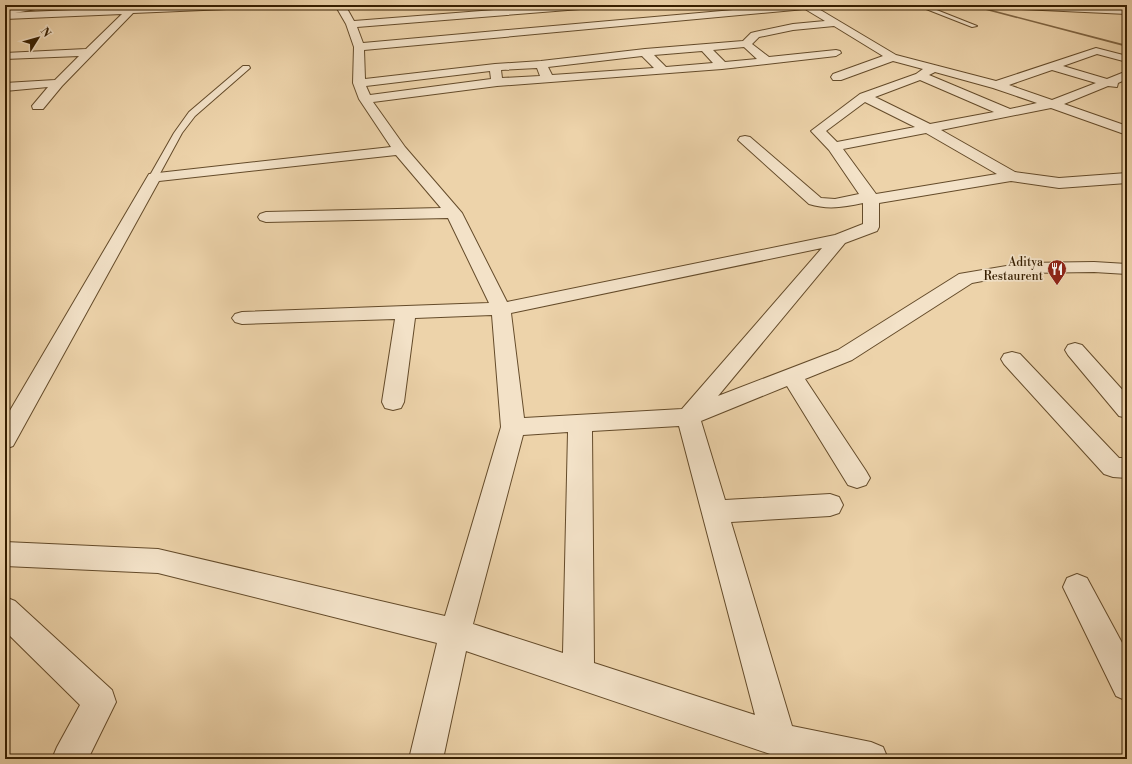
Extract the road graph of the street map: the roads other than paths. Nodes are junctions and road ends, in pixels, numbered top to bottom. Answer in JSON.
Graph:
{"nodes":[{"id":1,"x":53,"y":5,"type":"edge"},
{"id":2,"x":250,"y":5,"type":"edge"},
{"id":3,"x":340,"y":5,"type":"edge"},
{"id":4,"x":461,"y":5,"type":"edge"},
{"id":5,"x":593,"y":5,"type":"edge"},
{"id":6,"x":919,"y":5,"type":"edge"},
{"id":7,"x":1002,"y":5,"type":"edge"},
{"id":8,"x":806,"y":6,"type":"edge"},
{"id":9,"x":178,"y":7,"type":"edge"},
{"id":10,"x":513,"y":8,"type":"edge"},
{"id":11,"x":1127,"y":11,"type":"edge"},
{"id":12,"x":129,"y":12,"type":"junction"},
{"id":13,"x":5,"y":13,"type":"edge"},
{"id":14,"x":464,"y":15,"type":"junction"},
{"id":15,"x":5,"y":16,"type":"edge"},
{"id":16,"x":625,"y":23,"type":"junction"},
{"id":17,"x":837,"y":23,"type":"junction"},
{"id":18,"x":351,"y":24,"type":"junction"},
{"id":19,"x":974,"y":26,"type":"dead end"},
{"id":20,"x":636,"y":33,"type":"dead end"},
{"id":21,"x":746,"y":44,"type":"junction"},
{"id":22,"x":359,"y":47,"type":"junction"},
{"id":23,"x":646,"y":47,"type":"junction"},
{"id":24,"x":705,"y":48,"type":"junction"},
{"id":25,"x":88,"y":52,"type":"junction"},
{"id":26,"x":836,"y":53,"type":"dead end"},
{"id":27,"x":5,"y":56,"type":"edge"},
{"id":28,"x":892,"y":57,"type":"junction"},
{"id":29,"x":1127,"y":59,"type":"edge"},
{"id":30,"x":767,"y":61,"type":"junction"},
{"id":31,"x":542,"y":64,"type":"junction"},
{"id":32,"x":722,"y":66,"type":"junction"},
{"id":33,"x":1050,"y":66,"type":"junction"},
{"id":34,"x":495,"y":67,"type":"junction"},
{"id":35,"x":246,"y":68,"type":"dead end"},
{"id":36,"x":932,"y":68,"type":"junction"},
{"id":37,"x":663,"y":71,"type":"junction"},
{"id":38,"x":1127,"y":75,"type":"edge"},
{"id":39,"x":920,"y":76,"type":"junction"},
{"id":40,"x":837,"y":77,"type":"dead end"},
{"id":41,"x":548,"y":79,"type":"junction"},
{"id":42,"x":497,"y":82,"type":"junction"},
{"id":43,"x":1109,"y":82,"type":"junction"},
{"id":44,"x":58,"y":83,"type":"junction"},
{"id":45,"x":997,"y":85,"type":"junction"},
{"id":46,"x":5,"y":87,"type":"edge"},
{"id":47,"x":1127,"y":88,"type":"edge"},
{"id":48,"x":362,"y":91,"type":"junction"},
{"id":49,"x":864,"y":97,"type":"junction"},
{"id":50,"x":1052,"y":104,"type":"junction"},
{"id":51,"x":38,"y":106,"type":"dead end"},
{"id":52,"x":1009,"y":113,"type":"junction"},
{"id":53,"x":927,"y":128,"type":"junction"},
{"id":54,"x":1127,"y":131,"type":"edge"},
{"id":55,"x":745,"y":140,"type":"dead end"},
{"id":56,"x":834,"y":147,"type":"junction"},
{"id":57,"x":400,"y":150,"type":"junction"},
{"id":58,"x":154,"y":176,"type":"junction"},
{"id":59,"x":1011,"y":176,"type":"junction"},
{"id":60,"x":1127,"y":178,"type":"edge"},
{"id":61,"x":870,"y":198,"type":"junction"},
{"id":62,"x":454,"y":213,"type":"junction"},
{"id":63,"x":266,"y":217,"type":"dead end"},
{"id":64,"x":839,"y":239,"type":"junction"},
{"id":65,"x":1127,"y":269,"type":"edge"},
{"id":66,"x":501,"y":309,"type":"junction"},
{"id":67,"x":406,"y":312,"type":"junction"},
{"id":68,"x":242,"y":318,"type":"dead end"},
{"id":69,"x":1075,"y":350,"type":"dead end"},
{"id":70,"x":1012,"y":359,"type":"dead end"},
{"id":71,"x":792,"y":376,"type":"junction"},
{"id":72,"x":393,"y":402,"type":"dead end"},
{"id":73,"x":1127,"y":410,"type":"edge"},
{"id":74,"x":688,"y":417,"type":"junction"},
{"id":75,"x":580,"y":423,"type":"junction"},
{"id":76,"x":513,"y":427,"type":"junction"},
{"id":77,"x":5,"y":440,"type":"edge"},
{"id":78,"x":1127,"y":468,"type":"edge"},
{"id":79,"x":857,"y":478,"type":"dead end"},
{"id":80,"x":830,"y":505,"type":"dead end"},
{"id":81,"x":715,"y":512,"type":"junction"},
{"id":82,"x":5,"y":554,"type":"edge"},
{"id":83,"x":1077,"y":587,"type":"dead end"},
{"id":84,"x":5,"y":611,"type":"edge"},
{"id":85,"x":455,"y":633,"type":"junction"},
{"id":86,"x":578,"y":673,"type":"junction"},
{"id":87,"x":1127,"y":685,"type":"edge"},
{"id":88,"x":779,"y":740,"type":"junction"},
{"id":89,"x":827,"y":754,"type":"edge"},
{"id":90,"x":69,"y":759,"type":"edge"},
{"id":91,"x":426,"y":759,"type":"edge"},
{"id":92,"x":871,"y":759,"type":"edge"}],
"edges":[{"from":1,"to":13,"type":"lane"},
{"from":2,"to":9,"type":"street"},
{"from":3,"to":18,"type":"street"},
{"from":4,"to":14,"type":"street"},
{"from":5,"to":10,"type":"street"},
{"from":6,"to":19,"type":"lane"},
{"from":7,"to":11,"type":"street"},
{"from":8,"to":16,"type":"street"},
{"from":8,"to":17,"type":"street"},
{"from":9,"to":12,"type":"street"},
{"from":10,"to":14,"type":"street"},
{"from":12,"to":15,"type":"street"},
{"from":12,"to":25,"type":"street"},
{"from":14,"to":18,"type":"street"},
{"from":16,"to":20,"type":"street"},
{"from":16,"to":22,"type":"street"},
{"from":17,"to":21,"type":"street"},
{"from":17,"to":28,"type":"street"},
{"from":18,"to":22,"type":"street"},
{"from":21,"to":24,"type":"street"},
{"from":21,"to":30,"type":"street"},
{"from":22,"to":48,"type":"street"},
{"from":23,"to":24,"type":"street"},
{"from":23,"to":31,"type":"street"},
{"from":23,"to":37,"type":"street"},
{"from":24,"to":32,"type":"street"},
{"from":25,"to":27,"type":"street"},
{"from":25,"to":44,"type":"street"},
{"from":26,"to":30,"type":"street"},
{"from":28,"to":36,"type":"street"},
{"from":28,"to":40,"type":"street"},
{"from":29,"to":33,"type":"street"},
{"from":30,"to":32,"type":"street"},
{"from":31,"to":34,"type":"street"},
{"from":31,"to":41,"type":"street"},
{"from":32,"to":37,"type":"street"},
{"from":33,"to":43,"type":"street"},
{"from":33,"to":45,"type":"street"},
{"from":34,"to":42,"type":"street"},
{"from":34,"to":48,"type":"street"},
{"from":35,"to":58,"type":"lane"},
{"from":36,"to":39,"type":"street"},
{"from":36,"to":45,"type":"street"},
{"from":37,"to":41,"type":"street"},
{"from":38,"to":43,"type":"street"},
{"from":39,"to":49,"type":"street"},
{"from":39,"to":52,"type":"street"},
{"from":41,"to":42,"type":"street"},
{"from":42,"to":48,"type":"street"},
{"from":43,"to":47,"type":"street"},
{"from":43,"to":50,"type":"street"},
{"from":44,"to":46,"type":"street"},
{"from":44,"to":51,"type":"street"},
{"from":45,"to":50,"type":"street"},
{"from":48,"to":57,"type":"street"},
{"from":49,"to":53,"type":"street"},
{"from":49,"to":56,"type":"street"},
{"from":50,"to":52,"type":"street"},
{"from":50,"to":54,"type":"street"},
{"from":52,"to":53,"type":"street"},
{"from":53,"to":56,"type":"street"},
{"from":53,"to":59,"type":"street"},
{"from":55,"to":61,"type":"street"},
{"from":56,"to":61,"type":"street"},
{"from":57,"to":58,"type":"street"},
{"from":57,"to":62,"type":"street"},
{"from":58,"to":77,"type":"street"},
{"from":59,"to":60,"type":"street"},
{"from":59,"to":61,"type":"street"},
{"from":61,"to":64,"type":"street"},
{"from":62,"to":63,"type":"street"},
{"from":62,"to":66,"type":"street"},
{"from":64,"to":66,"type":"street"},
{"from":64,"to":74,"type":"street"},
{"from":65,"to":71,"type":"street"},
{"from":66,"to":67,"type":"street"},
{"from":66,"to":76,"type":"street"},
{"from":67,"to":68,"type":"street"},
{"from":67,"to":72,"type":"street"},
{"from":69,"to":73,"type":"street"},
{"from":70,"to":78,"type":"street"},
{"from":71,"to":74,"type":"street"},
{"from":71,"to":79,"type":"street"},
{"from":74,"to":75,"type":"street"},
{"from":74,"to":81,"type":"street"},
{"from":75,"to":76,"type":"street"},
{"from":75,"to":86,"type":"street"},
{"from":76,"to":85,"type":"street"},
{"from":80,"to":81,"type":"street"},
{"from":81,"to":88,"type":"street"},
{"from":82,"to":85,"type":"street"},
{"from":83,"to":87,"type":"street"},
{"from":84,"to":90,"type":"street"},
{"from":85,"to":86,"type":"street"},
{"from":85,"to":91,"type":"street"},
{"from":86,"to":88,"type":"street"},
{"from":88,"to":89,"type":"street"},
{"from":89,"to":92,"type":"street"}]}
